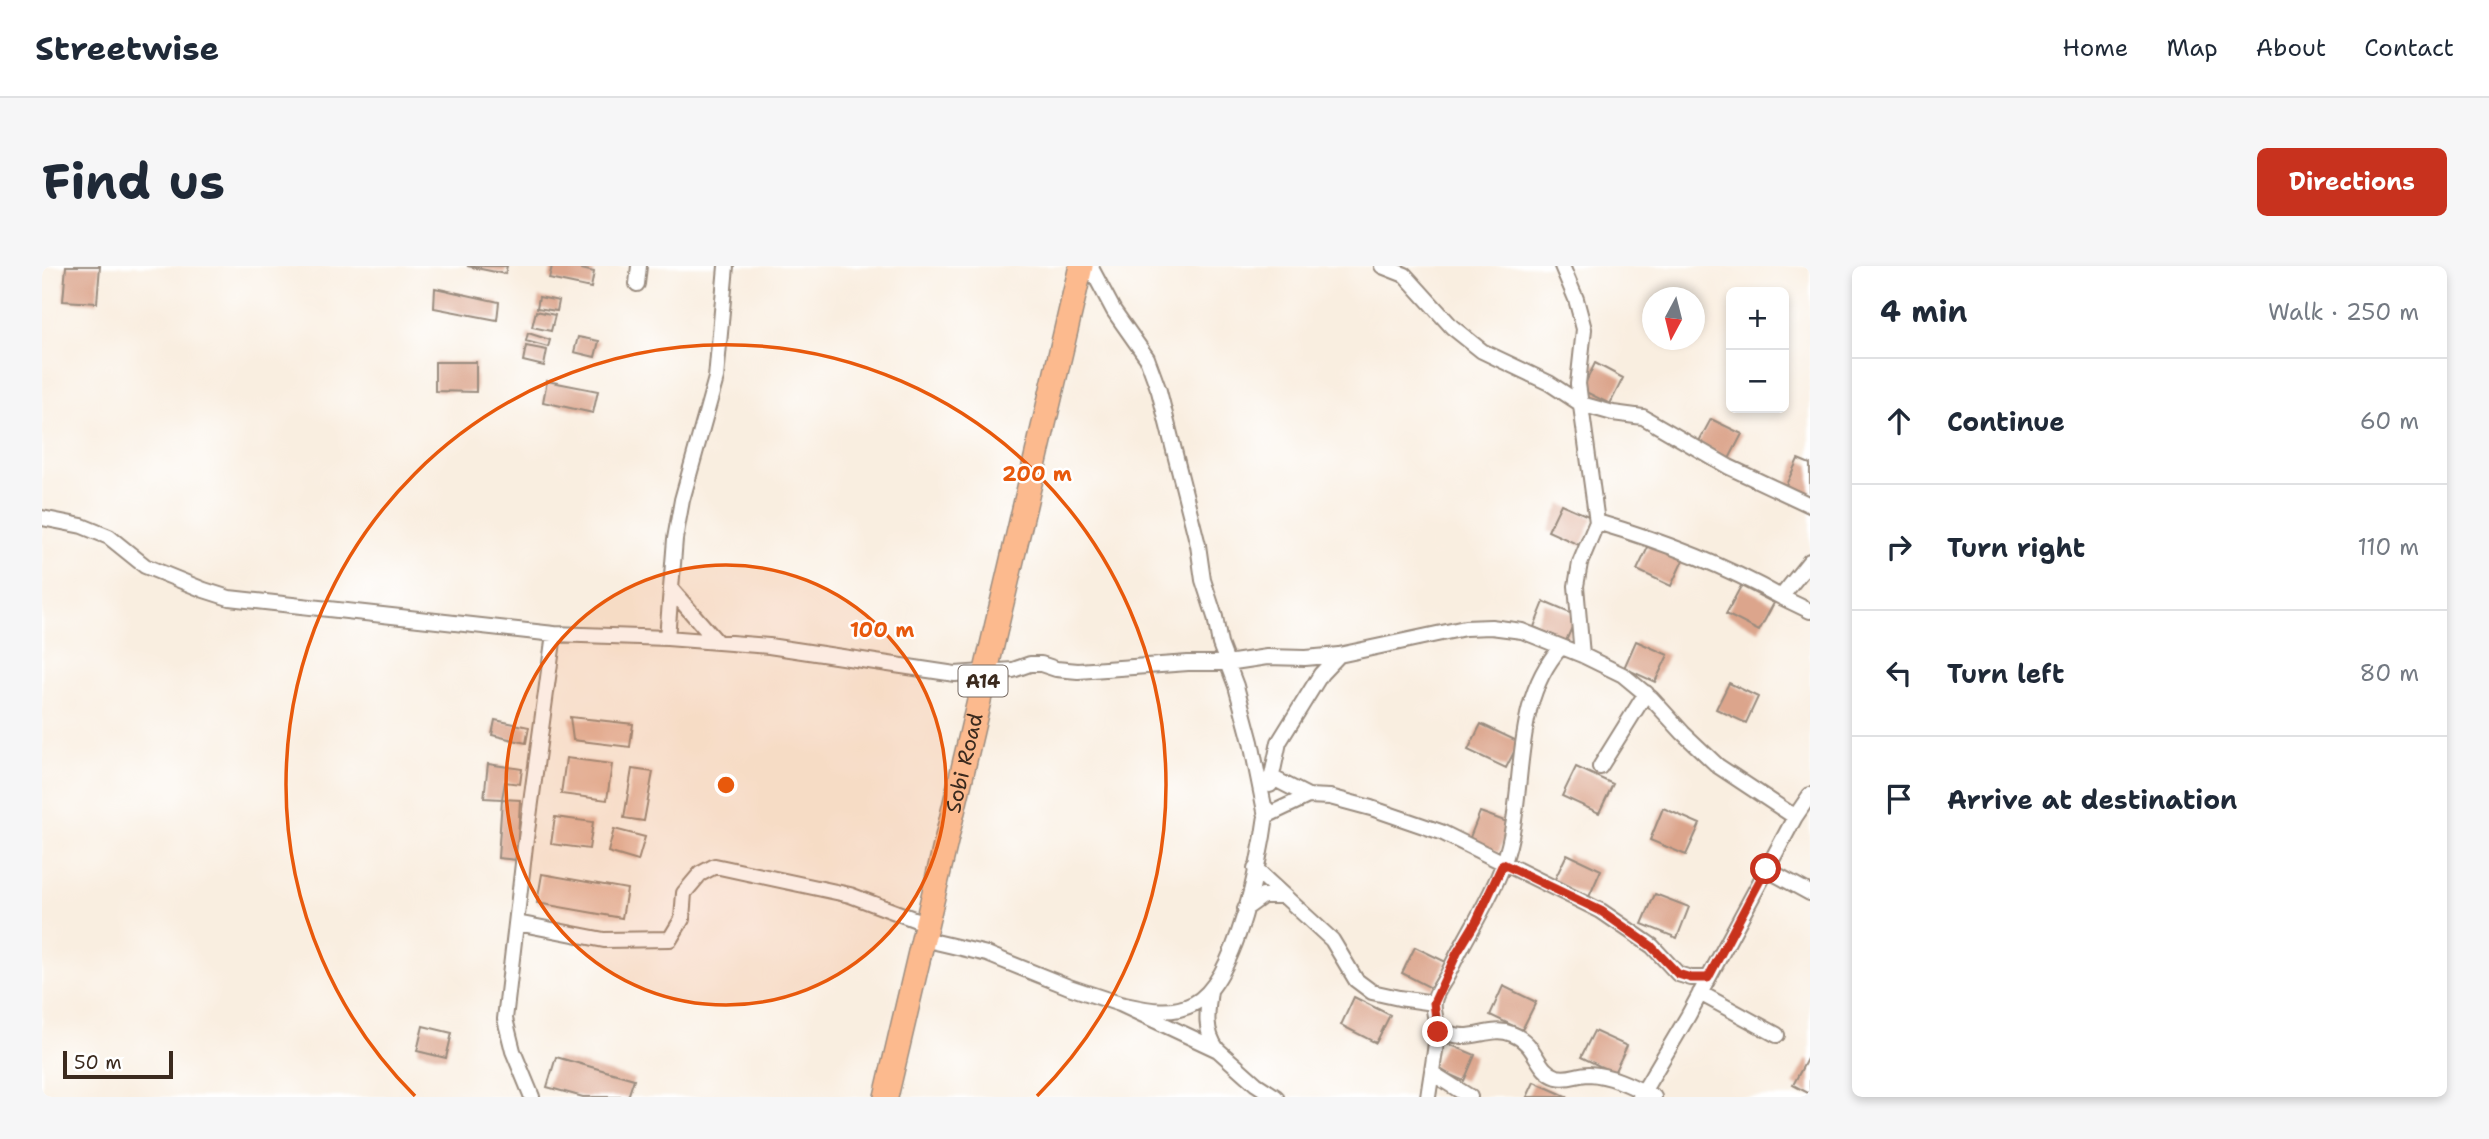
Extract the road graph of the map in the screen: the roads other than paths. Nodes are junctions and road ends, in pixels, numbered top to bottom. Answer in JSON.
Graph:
{"nodes":[{"id":1,"x":639,"y":266,"type":"edge"},
{"id":2,"x":726,"y":266,"type":"edge"},
{"id":3,"x":1081,"y":266,"type":"edge"},
{"id":4,"x":1090,"y":266,"type":"edge"},
{"id":5,"x":1382,"y":266,"type":"edge"},
{"id":6,"x":1562,"y":266,"type":"edge"},
{"id":7,"x":637,"y":284,"type":"dead end"},
{"id":8,"x":1581,"y":404,"type":"junction"},
{"id":9,"x":1810,"y":505,"type":"edge"},
{"id":10,"x":42,"y":519,"type":"edge"},
{"id":11,"x":1597,"y":522,"type":"junction"},
{"id":12,"x":1810,"y":561,"type":"edge"},
{"id":13,"x":671,"y":589,"type":"junction"},
{"id":14,"x":1781,"y":597,"type":"junction"},
{"id":15,"x":1810,"y":611,"type":"edge"},
{"id":16,"x":554,"y":634,"type":"junction"},
{"id":17,"x":667,"y":638,"type":"junction"},
{"id":18,"x":717,"y":642,"type":"junction"},
{"id":19,"x":1561,"y":647,"type":"junction"},
{"id":20,"x":1582,"y":654,"type":"junction"},
{"id":21,"x":1339,"y":655,"type":"junction"},
{"id":22,"x":1227,"y":663,"type":"junction"},
{"id":23,"x":985,"y":674,"type":"junction"},
{"id":24,"x":1646,"y":694,"type":"junction"},
{"id":25,"x":1600,"y":767,"type":"dead end"},
{"id":26,"x":1271,"y":776,"type":"junction"},
{"id":27,"x":1810,"y":795,"type":"edge"},
{"id":28,"x":1308,"y":796,"type":"junction"},
{"id":29,"x":1266,"y":816,"type":"junction"},
{"id":30,"x":1795,"y":817,"type":"junction"},
{"id":31,"x":1503,"y":864,"type":"junction"},
{"id":32,"x":1255,"y":869,"type":"junction"},
{"id":33,"x":1766,"y":869,"type":"junction"},
{"id":34,"x":1810,"y":893,"type":"edge"},
{"id":35,"x":1282,"y":896,"type":"junction"},
{"id":36,"x":1245,"y":909,"type":"junction"},
{"id":37,"x":517,"y":923,"type":"junction"},
{"id":38,"x":925,"y":931,"type":"junction"},
{"id":39,"x":1708,"y":978,"type":"junction"},
{"id":40,"x":1210,"y":990,"type":"junction"},
{"id":41,"x":1700,"y":993,"type":"junction"},
{"id":42,"x":1434,"y":1003,"type":"junction"},
{"id":43,"x":1120,"y":1004,"type":"junction"},
{"id":44,"x":1438,"y":1032,"type":"junction"},
{"id":45,"x":1777,"y":1035,"type":"dead end"},
{"id":46,"x":1218,"y":1050,"type":"junction"},
{"id":47,"x":1432,"y":1073,"type":"junction"},
{"id":48,"x":1646,"y":1095,"type":"edge"},
{"id":49,"x":532,"y":1097,"type":"edge"},
{"id":50,"x":886,"y":1097,"type":"edge"},
{"id":51,"x":1276,"y":1097,"type":"edge"},
{"id":52,"x":1428,"y":1097,"type":"edge"},
{"id":53,"x":1471,"y":1097,"type":"edge"}],
"edges":[{"from":1,"to":7,"type":"street"},
{"from":2,"to":13,"type":"street"},
{"from":3,"to":23,"type":"highway","name":"Sobi Road","number":"A14"},
{"from":4,"to":22,"type":"street"},
{"from":5,"to":8,"type":"street"},
{"from":6,"to":8,"type":"street"},
{"from":8,"to":9,"type":"street"},
{"from":8,"to":11,"type":"street"},
{"from":10,"to":16,"type":"street"},
{"from":11,"to":14,"type":"street"},
{"from":11,"to":20,"type":"street"},
{"from":12,"to":14,"type":"street"},
{"from":13,"to":17,"type":"street"},
{"from":13,"to":18,"type":"street"},
{"from":14,"to":15,"type":"street"},
{"from":16,"to":17,"type":"street"},
{"from":16,"to":37,"type":"street"},
{"from":17,"to":18,"type":"street"},
{"from":18,"to":23,"type":"street"},
{"from":19,"to":20,"type":"street"},
{"from":19,"to":21,"type":"street"},
{"from":19,"to":31,"type":"street"},
{"from":20,"to":24,"type":"street"},
{"from":21,"to":22,"type":"street"},
{"from":21,"to":26,"type":"street"},
{"from":22,"to":23,"type":"street"},
{"from":22,"to":29,"type":"street"},
{"from":23,"to":38,"type":"highway","name":"Sobi Road","number":"A14"},
{"from":24,"to":25,"type":"street"},
{"from":24,"to":30,"type":"street"},
{"from":26,"to":28,"type":"street"},
{"from":26,"to":29,"type":"street"},
{"from":27,"to":30,"type":"street"},
{"from":28,"to":29,"type":"street"},
{"from":28,"to":31,"type":"street"},
{"from":29,"to":32,"type":"street"},
{"from":30,"to":33,"type":"street"},
{"from":31,"to":39,"type":"street"},
{"from":31,"to":42,"type":"street"},
{"from":32,"to":35,"type":"street"},
{"from":32,"to":36,"type":"street"},
{"from":33,"to":34,"type":"street"},
{"from":33,"to":39,"type":"street"},
{"from":35,"to":36,"type":"street"},
{"from":35,"to":42,"type":"street"},
{"from":36,"to":40,"type":"street"},
{"from":37,"to":38,"type":"street"},
{"from":37,"to":49,"type":"street"},
{"from":38,"to":43,"type":"street"},
{"from":38,"to":50,"type":"highway","name":"Sobi Road","number":"A14"},
{"from":39,"to":41,"type":"street"},
{"from":40,"to":43,"type":"street"},
{"from":40,"to":46,"type":"street"},
{"from":41,"to":45,"type":"street"},
{"from":41,"to":48,"type":"street"},
{"from":42,"to":44,"type":"street"},
{"from":43,"to":46,"type":"street"},
{"from":44,"to":47,"type":"street"},
{"from":44,"to":48,"type":"street"},
{"from":46,"to":51,"type":"street"},
{"from":47,"to":52,"type":"street"},
{"from":47,"to":53,"type":"street"}]}
